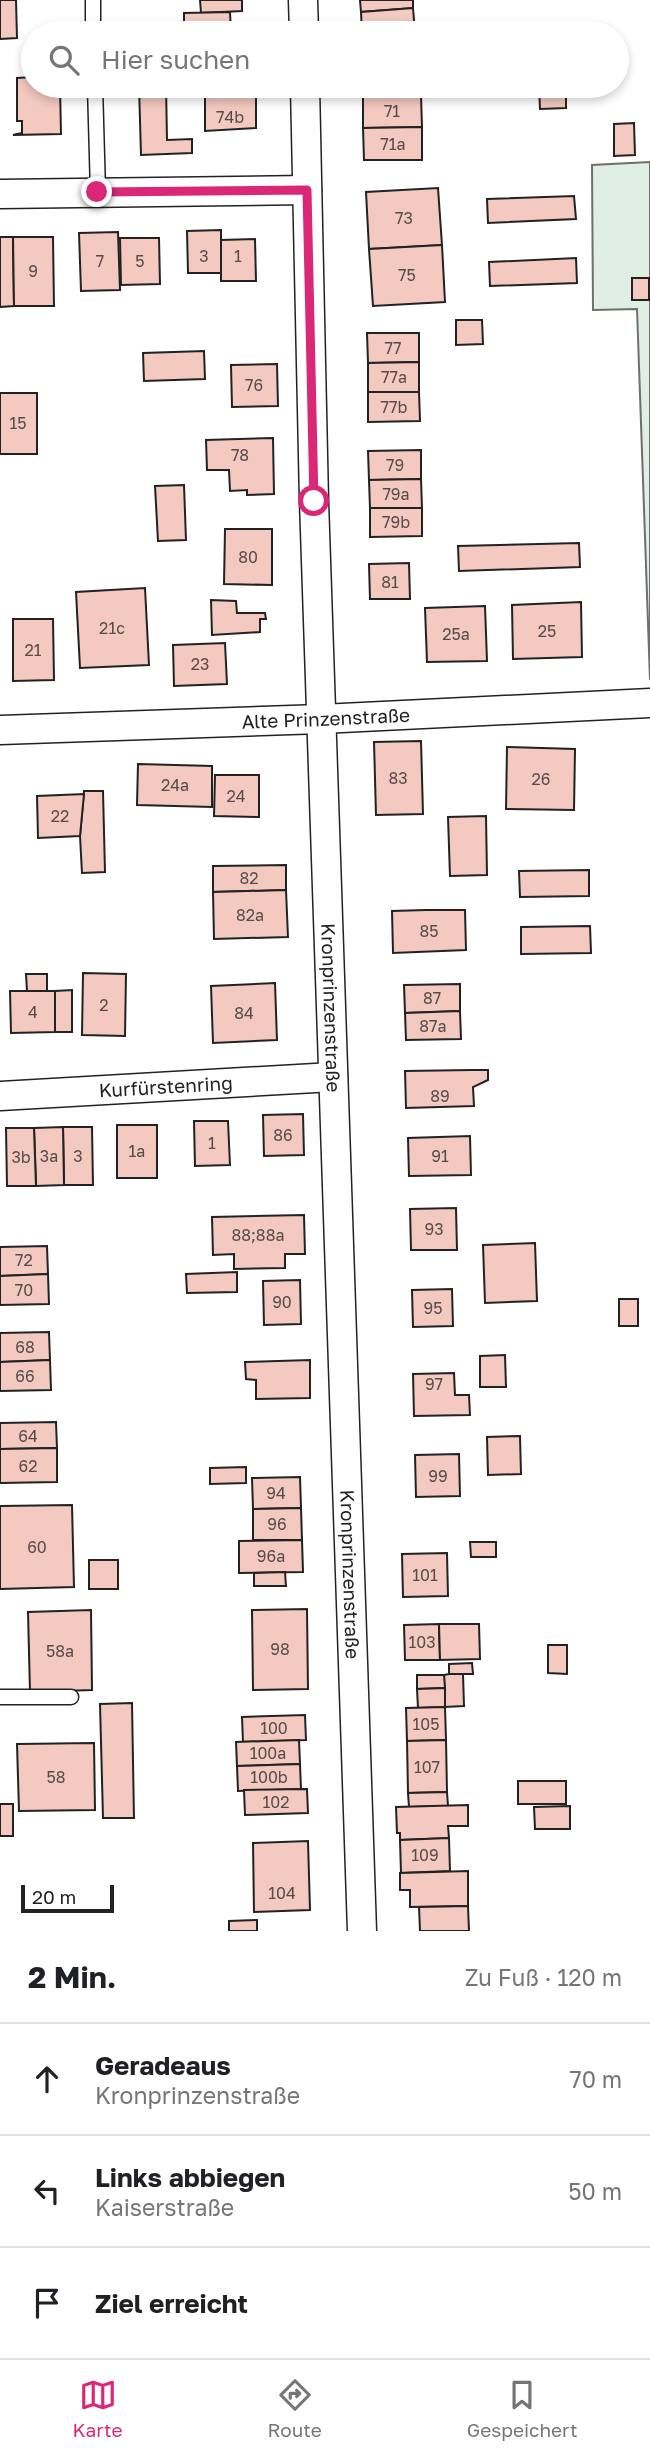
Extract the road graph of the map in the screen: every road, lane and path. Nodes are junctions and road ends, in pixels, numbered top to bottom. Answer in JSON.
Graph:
{"nodes":[{"id":1,"x":93,"y":0,"type":"edge"},
{"id":2,"x":303,"y":0,"type":"edge"},
{"id":3,"x":93,"y":21,"type":"edge"},
{"id":4,"x":304,"y":21,"type":"edge"},
{"id":5,"x":95,"y":98,"type":"edge"},
{"id":6,"x":305,"y":98,"type":"edge"},
{"id":7,"x":307,"y":190,"type":"junction"},
{"id":8,"x":97,"y":192,"type":"junction"},
{"id":9,"x":0,"y":194,"type":"edge"},
{"id":10,"x":650,"y":703,"type":"edge"},
{"id":11,"x":321,"y":719,"type":"junction"},
{"id":12,"x":0,"y":730,"type":"edge"},
{"id":13,"x":333,"y":1077,"type":"junction"},
{"id":14,"x":0,"y":1096,"type":"edge"},
{"id":15,"x":0,"y":1697,"type":"edge"},
{"id":16,"x":71,"y":1697,"type":"dead end"},
{"id":17,"x":362,"y":1931,"type":"edge"}],
"edges":[{"from":1,"to":3,"type":"lane"},
{"from":2,"to":4,"type":"street"},
{"from":5,"to":8,"type":"lane"},
{"from":6,"to":7,"type":"street","name":"Kronprinzenstraße"},
{"from":7,"to":8,"type":"street"},
{"from":7,"to":11,"type":"street","name":"Kronprinzenstraße"},
{"from":8,"to":9,"type":"street"},
{"from":10,"to":11,"type":"street","name":"Alte Prinzenstraße"},
{"from":11,"to":12,"type":"street","name":"Alte Prinzenstraße"},
{"from":11,"to":13,"type":"street","name":"Kronprinzenstraße"},
{"from":13,"to":14,"type":"street","name":"Kurfürstenring"},
{"from":13,"to":17,"type":"street","name":"Kronprinzenstraße"},
{"from":15,"to":16,"type":"lane"}]}
